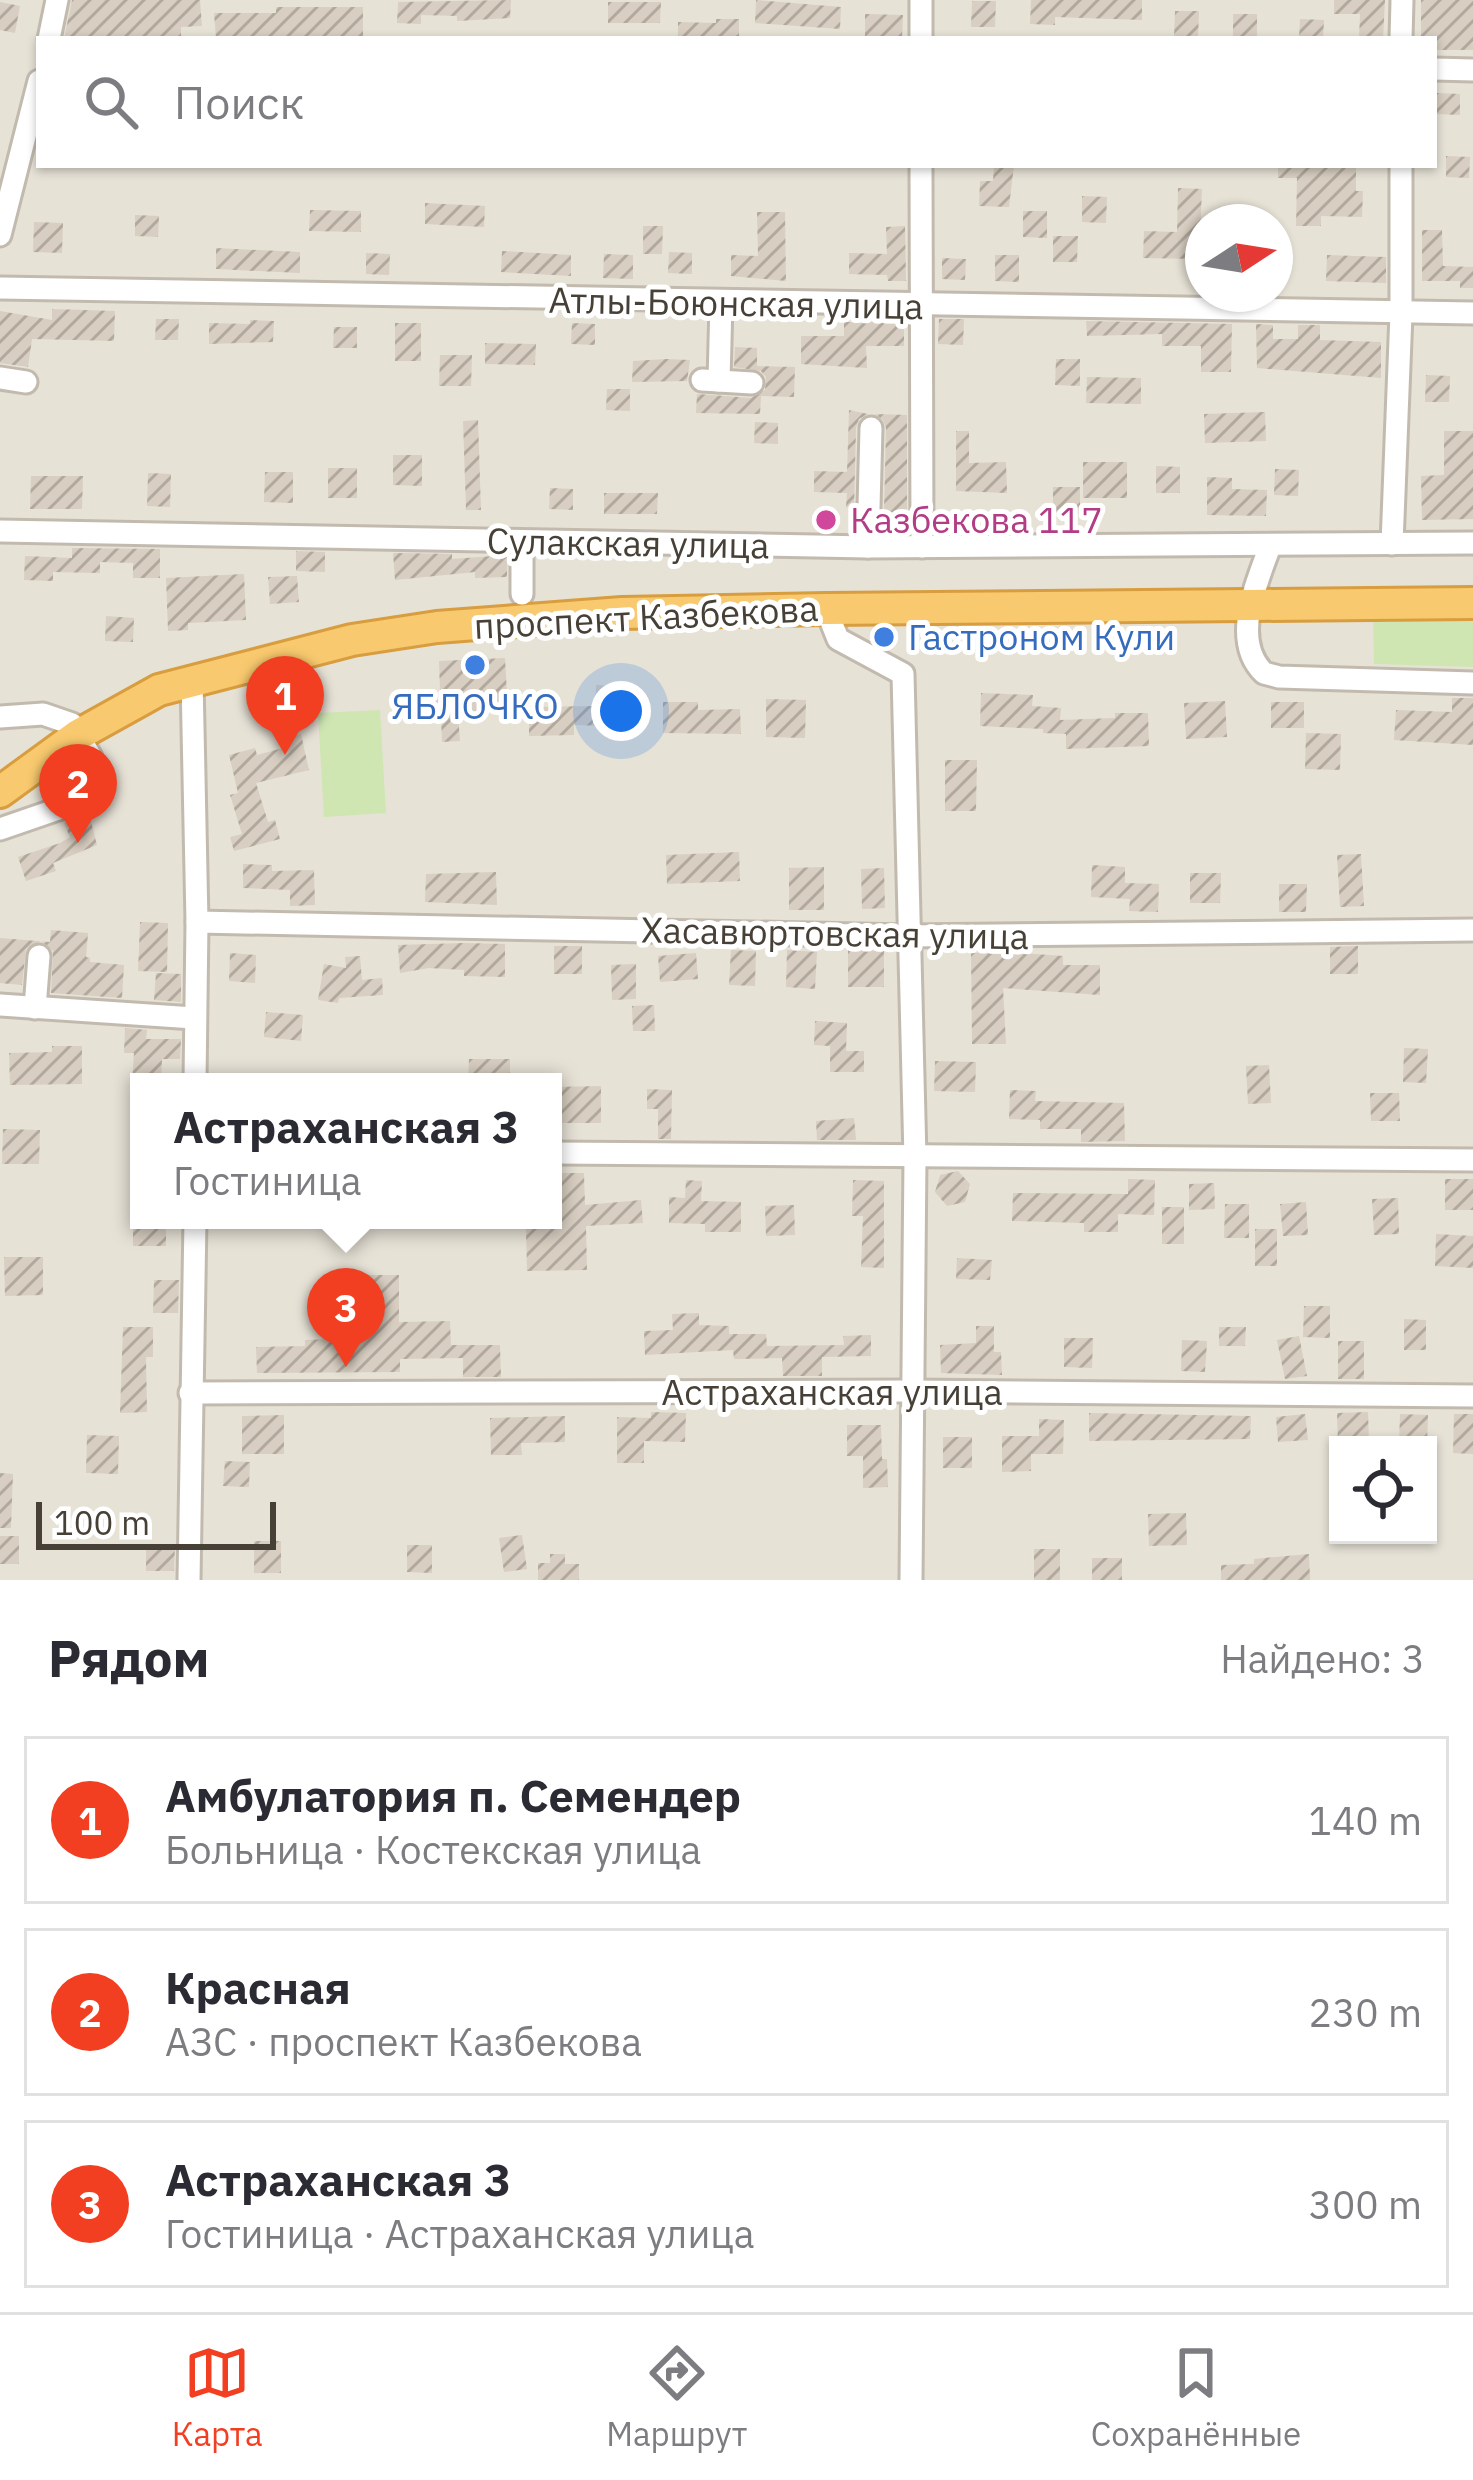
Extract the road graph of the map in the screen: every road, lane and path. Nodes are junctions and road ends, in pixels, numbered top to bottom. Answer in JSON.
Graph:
{"nodes":[{"id":1,"x":57,"y":0,"type":"edge"},
{"id":2,"x":921,"y":0,"type":"edge"},
{"id":3,"x":1402,"y":0,"type":"edge"},
{"id":4,"x":50,"y":36,"type":"edge"},
{"id":5,"x":921,"y":36,"type":"edge"},
{"id":6,"x":1402,"y":36,"type":"edge"},
{"id":7,"x":1437,"y":69,"type":"edge"},
{"id":8,"x":1473,"y":70,"type":"edge"},
{"id":9,"x":36,"y":93,"type":"edge"},
{"id":10,"x":921,"y":168,"type":"edge"},
{"id":11,"x":1401,"y":168,"type":"edge"},
{"id":12,"x":0,"y":235,"type":"edge"},
{"id":13,"x":0,"y":288,"type":"edge"},
{"id":14,"x":721,"y":303,"type":"junction"},
{"id":15,"x":921,"y":307,"type":"junction"},
{"id":16,"x":1401,"y":314,"type":"junction"},
{"id":17,"x":1473,"y":314,"type":"edge"},
{"id":18,"x":0,"y":378,"type":"edge"},
{"id":19,"x":26,"y":382,"type":"dead end"},
{"id":20,"x":752,"y":382,"type":"dead end"},
{"id":21,"x":871,"y":428,"type":"dead end"},
{"id":22,"x":0,"y":530,"type":"edge"},
{"id":23,"x":522,"y":541,"type":"junction"},
{"id":24,"x":1473,"y":543,"type":"edge"},
{"id":25,"x":1392,"y":544,"type":"junction"},
{"id":26,"x":1270,"y":546,"type":"junction"},
{"id":27,"x":868,"y":547,"type":"junction"},
{"id":28,"x":922,"y":547,"type":"junction"},
{"id":29,"x":1473,"y":591,"type":"edge"},
{"id":30,"x":522,"y":594,"type":"dead end"},
{"id":31,"x":1251,"y":598,"type":"junction"},
{"id":32,"x":1473,"y":603,"type":"edge"},
{"id":33,"x":826,"y":608,"type":"junction"},
{"id":34,"x":192,"y":679,"type":"junction"},
{"id":35,"x":1473,"y":683,"type":"edge"},
{"id":36,"x":0,"y":717,"type":"edge"},
{"id":37,"x":75,"y":730,"type":"junction"},
{"id":38,"x":0,"y":770,"type":"edge"},
{"id":39,"x":0,"y":792,"type":"edge"},
{"id":40,"x":0,"y":829,"type":"edge"},
{"id":41,"x":197,"y":922,"type":"junction"},
{"id":42,"x":1473,"y":930,"type":"edge"},
{"id":43,"x":908,"y":936,"type":"junction"},
{"id":44,"x":39,"y":956,"type":"dead end"},
{"id":45,"x":0,"y":1005,"type":"edge"},
{"id":46,"x":35,"y":1008,"type":"junction"},
{"id":47,"x":194,"y":1018,"type":"junction"},
{"id":48,"x":195,"y":1073,"type":"edge"},
{"id":49,"x":562,"y":1153,"type":"edge"},
{"id":50,"x":914,"y":1158,"type":"junction"},
{"id":51,"x":1473,"y":1160,"type":"edge"},
{"id":52,"x":195,"y":1229,"type":"edge"},
{"id":53,"x":910,"y":1391,"type":"junction"},
{"id":54,"x":190,"y":1393,"type":"junction"},
{"id":55,"x":1473,"y":1396,"type":"edge"},
{"id":56,"x":189,"y":1580,"type":"edge"},
{"id":57,"x":911,"y":1580,"type":"edge"}],
"edges":[{"from":1,"to":4,"type":"street"},
{"from":2,"to":5,"type":"street"},
{"from":3,"to":6,"type":"street"},
{"from":7,"to":8,"type":"street"},
{"from":9,"to":12,"type":"street"},
{"from":10,"to":15,"type":"street"},
{"from":11,"to":16,"type":"street"},
{"from":13,"to":14,"type":"street","name":"Атлы-Боюнская улица"},
{"from":14,"to":15,"type":"street","name":"Атлы-Боюнская улица"},
{"from":14,"to":20,"type":"street"},
{"from":15,"to":16,"type":"street","name":"Атлы-Боюнская улица"},
{"from":15,"to":28,"type":"street"},
{"from":16,"to":17,"type":"street","name":"Атлы-Боюнская улица"},
{"from":16,"to":25,"type":"street"},
{"from":18,"to":19,"type":"street"},
{"from":21,"to":27,"type":"street"},
{"from":22,"to":23,"type":"street","name":"Сулакская улица"},
{"from":23,"to":27,"type":"street","name":"Сулакская улица"},
{"from":23,"to":30,"type":"street"},
{"from":24,"to":25,"type":"street","name":"Сулакская улица"},
{"from":25,"to":26,"type":"street","name":"Сулакская улица"},
{"from":26,"to":28,"type":"street","name":"Сулакская улица"},
{"from":26,"to":31,"type":"street"},
{"from":27,"to":28,"type":"street","name":"Сулакская улица"},
{"from":29,"to":31,"type":"highway","name":"проспект Казбекова"},
{"from":31,"to":32,"type":"highway","name":"проспект Казбекова"},
{"from":31,"to":33,"type":"highway","name":"проспект Казбекова"},
{"from":31,"to":35,"type":"street"},
{"from":31,"to":37,"type":"highway","name":"проспект Казбекова"},
{"from":33,"to":34,"type":"highway","name":"проспект Казбекова"},
{"from":33,"to":43,"type":"street"},
{"from":34,"to":37,"type":"highway","name":"проспект Казбекова"},
{"from":34,"to":41,"type":"street"},
{"from":36,"to":37,"type":"street"},
{"from":37,"to":38,"type":"highway","name":"проспект Казбекова"},
{"from":37,"to":39,"type":"highway","name":"проспект Казбекова"},
{"from":37,"to":40,"type":"street"},
{"from":41,"to":43,"type":"street","name":"Хасавюртовская улица"},
{"from":41,"to":47,"type":"street"},
{"from":42,"to":43,"type":"street","name":"Хасавюртовская улица"},
{"from":43,"to":50,"type":"street"},
{"from":44,"to":46,"type":"street"},
{"from":45,"to":46,"type":"street"},
{"from":46,"to":47,"type":"street"},
{"from":47,"to":48,"type":"street"},
{"from":49,"to":50,"type":"street"},
{"from":50,"to":51,"type":"street"},
{"from":50,"to":53,"type":"street"},
{"from":52,"to":54,"type":"street"},
{"from":53,"to":54,"type":"street","name":"Астраханская улица"},
{"from":53,"to":55,"type":"street","name":"Астраханская улица"},
{"from":53,"to":57,"type":"street"},
{"from":54,"to":56,"type":"street"}]}
